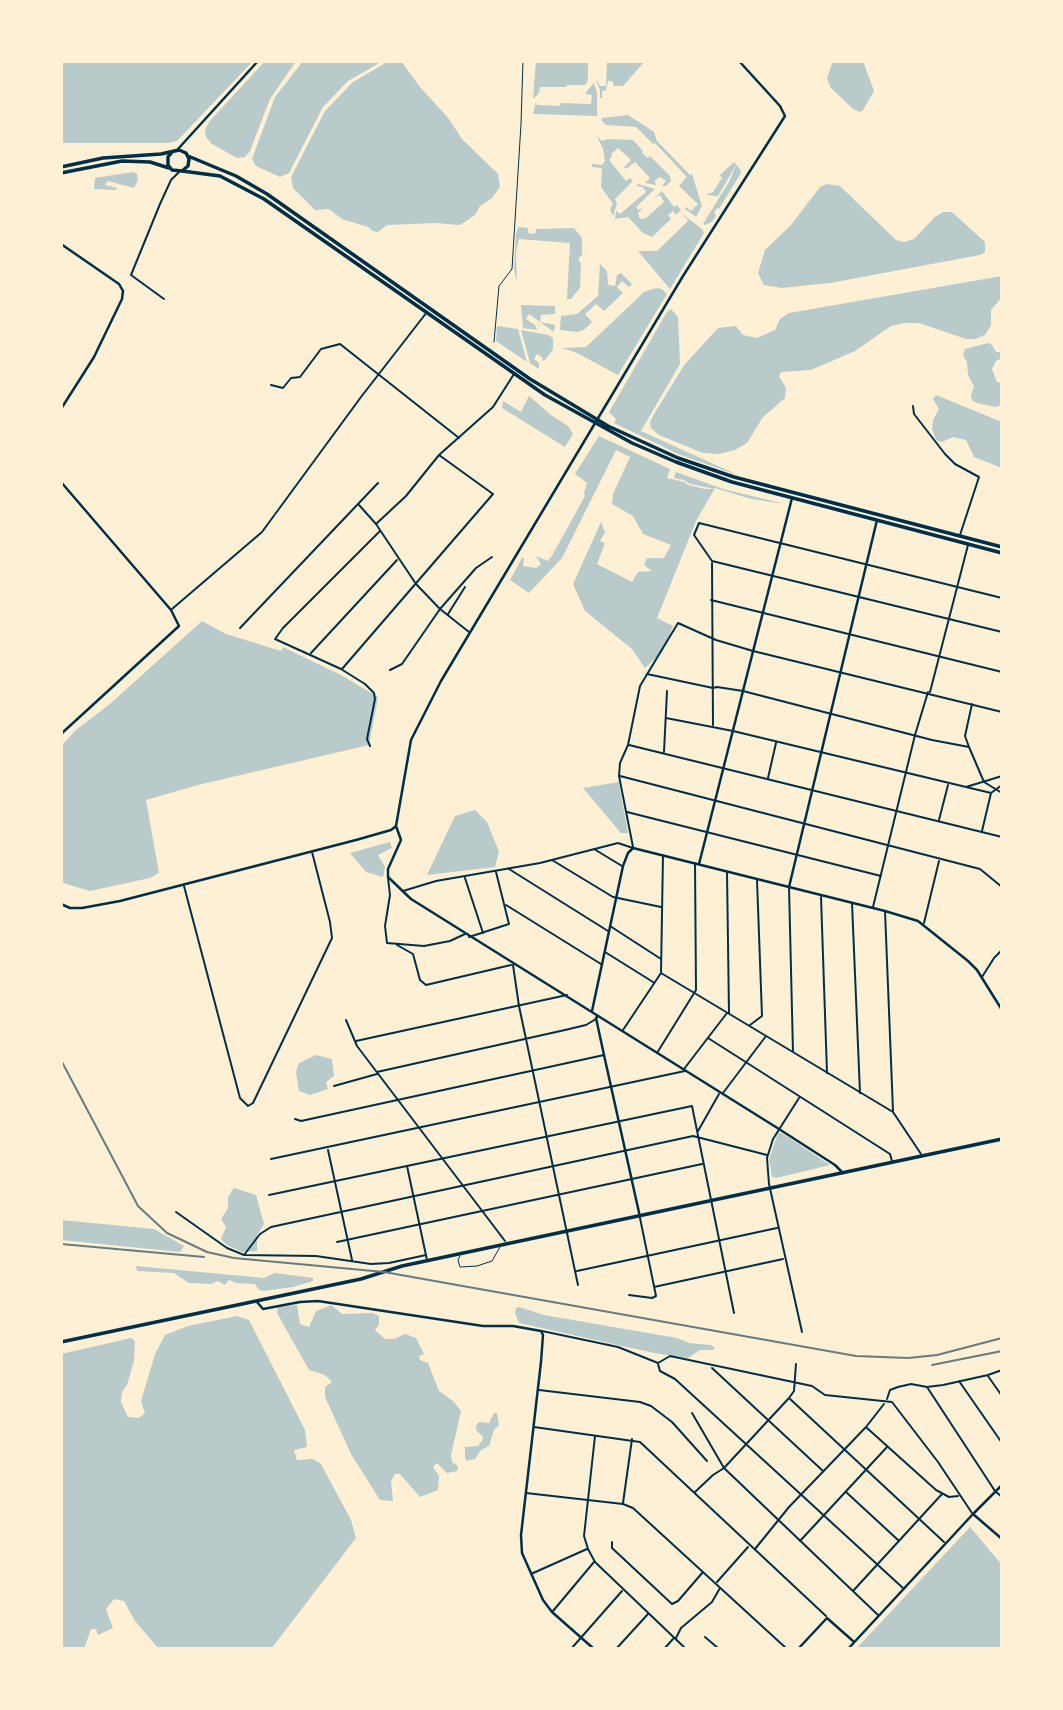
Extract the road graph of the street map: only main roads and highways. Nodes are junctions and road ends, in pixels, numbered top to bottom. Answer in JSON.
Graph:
{"nodes":[{"id":1,"x":258,"y":61,"type":"edge"},
{"id":2,"x":739,"y":61,"type":"edge"},
{"id":3,"x":182,"y":147,"type":"junction"},
{"id":4,"x":174,"y":151,"type":"junction"},
{"id":5,"x":187,"y":154,"type":"junction"},
{"id":6,"x":61,"y":167,"type":"edge"},
{"id":7,"x":171,"y":169,"type":"junction"},
{"id":8,"x":181,"y":171,"type":"junction"},
{"id":9,"x":61,"y":173,"type":"edge"},
{"id":10,"x":61,"y":244,"type":"edge"},
{"id":11,"x":428,"y":310,"type":"junction"},
{"id":12,"x":61,"y":410,"type":"edge"},
{"id":13,"x":597,"y":423,"type":"junction"},
{"id":14,"x":61,"y":482,"type":"edge"},
{"id":15,"x":792,"y":498,"type":"junction"},
{"id":16,"x":877,"y":520,"type":"junction"},
{"id":17,"x":1002,"y":547,"type":"edge"},
{"id":18,"x":1002,"y":552,"type":"edge"},
{"id":19,"x":61,"y":734,"type":"edge"},
{"id":20,"x":396,"y":826,"type":"junction"},
{"id":21,"x":697,"y":864,"type":"junction"},
{"id":22,"x":789,"y":887,"type":"junction"},
{"id":23,"x":61,"y":904,"type":"edge"},
{"id":24,"x":1002,"y":1010,"type":"edge"},
{"id":25,"x":592,"y":1011,"type":"junction"},
{"id":26,"x":597,"y":1017,"type":"junction"},
{"id":27,"x":1002,"y":1139,"type":"edge"},
{"id":28,"x":843,"y":1173,"type":"junction"},
{"id":29,"x":640,"y":1217,"type":"junction"},
{"id":30,"x":257,"y":1300,"type":"junction"},
{"id":31,"x":61,"y":1342,"type":"edge"},
{"id":32,"x":1002,"y":1485,"type":"edge"},
{"id":33,"x":973,"y":1514,"type":"junction"},
{"id":34,"x":1002,"y":1539,"type":"edge"},
{"id":35,"x":854,"y":1642,"type":"junction"},
{"id":36,"x":594,"y":1649,"type":"edge"},
{"id":37,"x":798,"y":1649,"type":"edge"},
{"id":38,"x":848,"y":1649,"type":"edge"}],
"edges":[{"from":1,"to":3,"type":"main road"},
{"from":2,"to":13,"type":"main road"},
{"from":3,"to":4,"type":"main road"},
{"from":3,"to":5,"type":"main road"},
{"from":4,"to":5,"type":"main road"},
{"from":4,"to":6,"type":"main road"},
{"from":4,"to":7,"type":"main road"},
{"from":5,"to":8,"type":"main road"},
{"from":5,"to":11,"type":"main road"},
{"from":7,"to":8,"type":"main road"},
{"from":7,"to":9,"type":"main road"},
{"from":8,"to":11,"type":"main road"},
{"from":10,"to":12,"type":"main road"},
{"from":11,"to":13,"type":"main road"},
{"from":13,"to":15,"type":"main road"},
{"from":13,"to":17,"type":"main road"},
{"from":13,"to":20,"type":"main road"},
{"from":14,"to":19,"type":"main road"},
{"from":15,"to":16,"type":"main road"},
{"from":15,"to":21,"type":"main road"},
{"from":16,"to":18,"type":"main road"},
{"from":16,"to":22,"type":"main road"},
{"from":20,"to":23,"type":"main road"},
{"from":20,"to":25,"type":"main road"},
{"from":21,"to":22,"type":"main road"},
{"from":21,"to":25,"type":"main road"},
{"from":22,"to":24,"type":"main road"},
{"from":25,"to":26,"type":"main road"},
{"from":26,"to":28,"type":"main road"},
{"from":26,"to":29,"type":"main road"},
{"from":27,"to":28,"type":"main road"},
{"from":28,"to":29,"type":"main road"},
{"from":29,"to":30,"type":"main road"},
{"from":30,"to":31,"type":"main road"},
{"from":30,"to":36,"type":"main road"},
{"from":32,"to":33,"type":"main road"},
{"from":33,"to":34,"type":"main road"},
{"from":33,"to":35,"type":"main road"},
{"from":35,"to":37,"type":"main road"},
{"from":35,"to":38,"type":"main road"}]}
